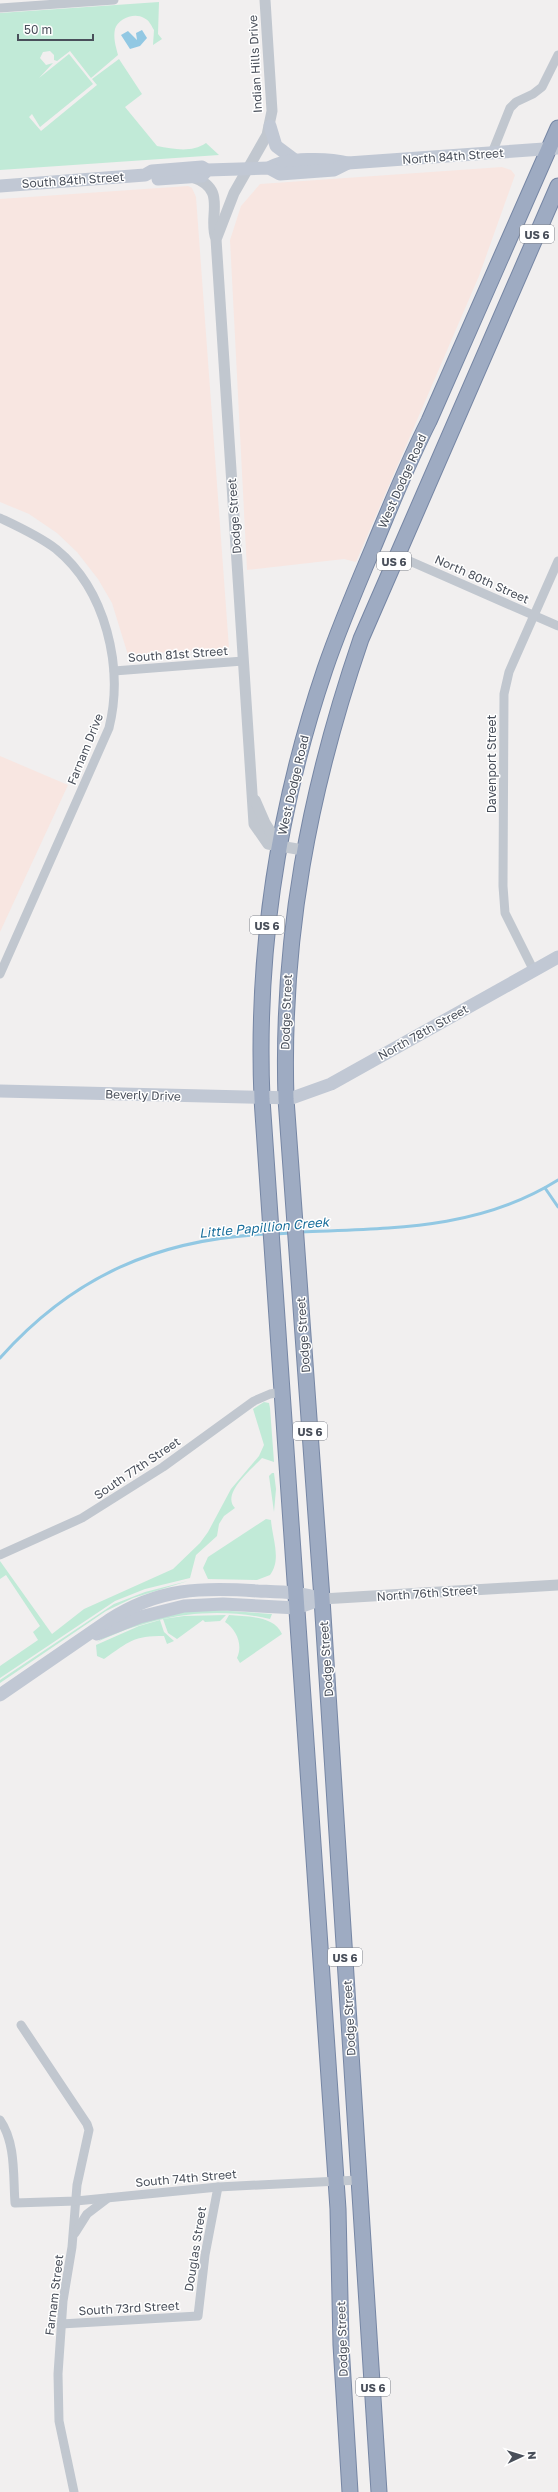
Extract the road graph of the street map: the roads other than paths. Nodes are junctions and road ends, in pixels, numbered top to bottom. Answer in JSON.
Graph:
{"nodes":[{"id":1,"x":114,"y":0,"type":"edge"},
{"id":2,"x":265,"y":0,"type":"edge"},
{"id":3,"x":40,"y":3,"type":"edge"},
{"id":4,"x":0,"y":8,"type":"edge"},
{"id":5,"x":558,"y":55,"type":"edge"},
{"id":6,"x":270,"y":126,"type":"junction"},
{"id":7,"x":558,"y":128,"type":"edge"},
{"id":8,"x":553,"y":149,"type":"edge"},
{"id":9,"x":492,"y":153,"type":"junction"},
{"id":10,"x":296,"y":161,"type":"junction"},
{"id":11,"x":348,"y":163,"type":"junction"},
{"id":12,"x":269,"y":168,"type":"junction"},
{"id":13,"x":247,"y":169,"type":"junction"},
{"id":14,"x":213,"y":170,"type":"junction"},
{"id":15,"x":145,"y":175,"type":"junction"},
{"id":16,"x":192,"y":177,"type":"junction"},
{"id":17,"x":0,"y":186,"type":"edge"},
{"id":18,"x":558,"y":186,"type":"edge"},
{"id":19,"x":216,"y":239,"type":"junction"},
{"id":20,"x":0,"y":518,"type":"edge"},
{"id":21,"x":396,"y":555,"type":"junction"},
{"id":22,"x":558,"y":561,"type":"edge"},
{"id":23,"x":534,"y":615,"type":"junction"},
{"id":24,"x":558,"y":626,"type":"edge"},
{"id":25,"x":243,"y":661,"type":"junction"},
{"id":26,"x":114,"y":671,"type":"junction"},
{"id":27,"x":279,"y":846,"type":"junction"},
{"id":28,"x":303,"y":850,"type":"junction"},
{"id":29,"x":558,"y":957,"type":"edge"},
{"id":30,"x":534,"y":971,"type":"junction"},
{"id":31,"x":0,"y":974,"type":"edge"},
{"id":32,"x":0,"y":1091,"type":"edge"},
{"id":33,"x":262,"y":1099,"type":"junction"},
{"id":34,"x":286,"y":1099,"type":"junction"},
{"id":35,"x":282,"y":1392,"type":"junction"},
{"id":36,"x":0,"y":1555,"type":"edge"},
{"id":37,"x":558,"y":1585,"type":"edge"},
{"id":38,"x":322,"y":1599,"type":"junction"},
{"id":39,"x":296,"y":1600,"type":"junction"},
{"id":40,"x":0,"y":1695,"type":"edge"},
{"id":41,"x":21,"y":2025,"type":"dead end"},
{"id":42,"x":0,"y":2120,"type":"edge"},
{"id":43,"x":359,"y":2180,"type":"junction"},
{"id":44,"x":336,"y":2181,"type":"junction"},
{"id":45,"x":218,"y":2187,"type":"junction"},
{"id":46,"x":110,"y":2197,"type":"junction"},
{"id":47,"x":76,"y":2201,"type":"junction"},
{"id":48,"x":73,"y":2238,"type":"junction"},
{"id":49,"x":198,"y":2316,"type":"joint"},
{"id":50,"x":61,"y":2324,"type":"junction"},
{"id":51,"x":74,"y":2492,"type":"edge"},
{"id":52,"x":350,"y":2492,"type":"edge"},
{"id":53,"x":379,"y":2492,"type":"edge"}],
"edges":[{"from":1,"to":3,"type":"street"},
{"from":2,"to":6,"type":"street","name":"Indian Hills Drive"},
{"from":3,"to":4,"type":"street"},
{"from":5,"to":9,"type":"street"},
{"from":6,"to":10,"type":"main road"},
{"from":6,"to":13,"type":"street","name":"Indian Hills Drive"},
{"from":7,"to":8,"type":"highway","name":"West Dodge Road","number":"US 6"},
{"from":8,"to":9,"type":"main road","name":"North 84th Street"},
{"from":8,"to":27,"type":"highway","name":"West Dodge Road","number":"US 6"},
{"from":9,"to":11,"type":"main road","name":"North 84th Street"},
{"from":10,"to":11,"type":"main road","name":"North 84th Street"},
{"from":10,"to":12,"type":"main road","name":"North 84th Street"},
{"from":11,"to":12,"type":"main road","name":"North 84th Street"},
{"from":12,"to":13,"type":"main road","name":"North 84th Street"},
{"from":13,"to":14,"type":"main road","name":"North 84th Street"},
{"from":13,"to":19,"type":"street","name":"Dodge Street"},
{"from":14,"to":15,"type":"main road","name":"South 84th Street"},
{"from":14,"to":16,"type":"main road","name":"South 84th Street"},
{"from":15,"to":16,"type":"main road","name":"South 84th Street"},
{"from":15,"to":17,"type":"main road","name":"South 84th Street"},
{"from":16,"to":19,"type":"street","name":"Dodge Street"},
{"from":18,"to":21,"type":"highway","name":"West Dodge Road","number":"US 6"},
{"from":19,"to":25,"type":"street","name":"Dodge Street"},
{"from":20,"to":26,"type":"street","name":"Farnam Drive"},
{"from":21,"to":23,"type":"street","name":"North 80th Street"},
{"from":21,"to":28,"type":"highway","name":"West Dodge Road","number":"US 6"},
{"from":22,"to":23,"type":"street","name":"Davenport Street"},
{"from":23,"to":24,"type":"street","name":"North 80th Street"},
{"from":23,"to":30,"type":"street","name":"Davenport Street"},
{"from":25,"to":26,"type":"street","name":"South 81st Street"},
{"from":25,"to":27,"type":"street","name":"Dodge Street"},
{"from":26,"to":31,"type":"street","name":"Farnam Drive"},
{"from":27,"to":28,"type":"street"},
{"from":27,"to":33,"type":"highway","name":"Dodge Street","number":"US 6"},
{"from":28,"to":34,"type":"highway","name":"Dodge Street","number":"US 6"},
{"from":29,"to":30,"type":"main road","name":"North 78th Street"},
{"from":30,"to":34,"type":"main road","name":"North 78th Street"},
{"from":32,"to":33,"type":"main road","name":"Beverly Drive"},
{"from":33,"to":34,"type":"main road","name":"Beverly Drive"},
{"from":33,"to":35,"type":"highway","name":"Dodge Street","number":"US 6"},
{"from":34,"to":38,"type":"highway","name":"Dodge Street","number":"US 6"},
{"from":35,"to":36,"type":"street","name":"South 77th Street"},
{"from":35,"to":39,"type":"highway","name":"Dodge Street","number":"US 6"},
{"from":37,"to":38,"type":"street","name":"North 76th Street"},
{"from":38,"to":39,"type":"main road","name":"North 76th Street"},
{"from":38,"to":43,"type":"highway","name":"Dodge Street","number":"US 6"},
{"from":39,"to":40,"type":"main road"},
{"from":39,"to":44,"type":"highway","name":"Dodge Street","number":"US 6"},
{"from":41,"to":47,"type":"street","name":"Farnam Street"},
{"from":42,"to":47,"type":"street","name":"South 74th Street"},
{"from":43,"to":44,"type":"street","name":"South 74th Street"},
{"from":43,"to":53,"type":"highway","name":"Dodge Street","number":"US 6"},
{"from":44,"to":45,"type":"street","name":"South 74th Street"},
{"from":44,"to":52,"type":"highway","name":"Dodge Street","number":"US 6"},
{"from":45,"to":46,"type":"street","name":"South 74th Street"},
{"from":45,"to":49,"type":"street","name":"Douglas Street"},
{"from":46,"to":47,"type":"street","name":"South 74th Street"},
{"from":46,"to":48,"type":"street"},
{"from":47,"to":48,"type":"street","name":"Farnam Street"},
{"from":48,"to":50,"type":"street","name":"Farnam Street"},
{"from":49,"to":50,"type":"street","name":"South 73rd Street"},
{"from":50,"to":51,"type":"street","name":"Farnam Street"}]}
